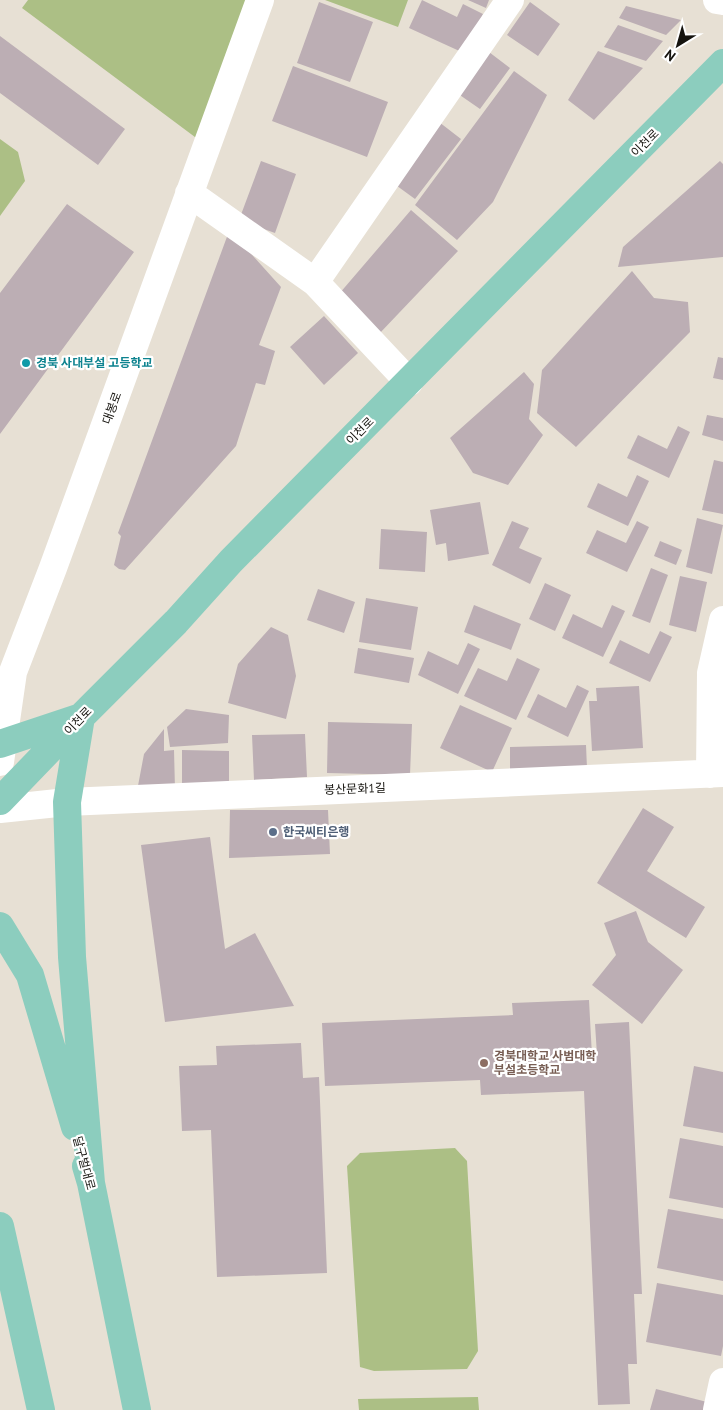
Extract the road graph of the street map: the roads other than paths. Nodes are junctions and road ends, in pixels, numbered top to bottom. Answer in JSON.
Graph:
{"nodes":[{"id":1,"x":260,"y":0,"type":"edge"},
{"id":2,"x":510,"y":0,"type":"edge"},
{"id":3,"x":717,"y":0,"type":"edge"},
{"id":4,"x":723,"y":1,"type":"edge"},
{"id":5,"x":723,"y":63,"type":"edge"},
{"id":6,"x":190,"y":193,"type":"junction"},
{"id":7,"x":315,"y":282,"type":"junction"},
{"id":8,"x":409,"y":382,"type":"junction"},
{"id":9,"x":723,"y":620,"type":"edge"},
{"id":10,"x":82,"y":716,"type":"junction"},
{"id":11,"x":1,"y":750,"type":"edge"},
{"id":12,"x":717,"y":774,"type":"edge"},
{"id":13,"x":0,"y":801,"type":"edge"},
{"id":14,"x":67,"y":802,"type":"junction"},
{"id":15,"x":0,"y":809,"type":"edge"},
{"id":16,"x":0,"y":926,"type":"edge"},
{"id":17,"x":91,"y":1183,"type":"junction"},
{"id":18,"x":0,"y":1226,"type":"edge"},
{"id":19,"x":723,"y":1382,"type":"edge"},
{"id":20,"x":41,"y":1410,"type":"edge"},
{"id":21,"x":136,"y":1410,"type":"edge"},
{"id":22,"x":718,"y":1410,"type":"edge"}],
"edges":[{"from":1,"to":6,"type":"street","name":"대봉로"},
{"from":2,"to":7,"type":"street"},
{"from":3,"to":4,"type":"street"},
{"from":5,"to":8,"type":"main road","name":"이천로"},
{"from":6,"to":7,"type":"street"},
{"from":6,"to":11,"type":"street","name":"대봉로"},
{"from":7,"to":8,"type":"street"},
{"from":8,"to":10,"type":"main road","name":"이천로"},
{"from":9,"to":12,"type":"street","name":"봉산문화1길"},
{"from":10,"to":11,"type":"main road"},
{"from":10,"to":13,"type":"main road","name":"이천로"},
{"from":10,"to":14,"type":"main road"},
{"from":12,"to":14,"type":"street","name":"봉산문화1길"},
{"from":14,"to":15,"type":"street","name":"봉산문화1길"},
{"from":14,"to":17,"type":"main road"},
{"from":16,"to":17,"type":"main road","name":"달구벌대로"},
{"from":17,"to":21,"type":"main road","name":"달구벌대로"},
{"from":18,"to":20,"type":"main road"},
{"from":19,"to":22,"type":"street"}]}
